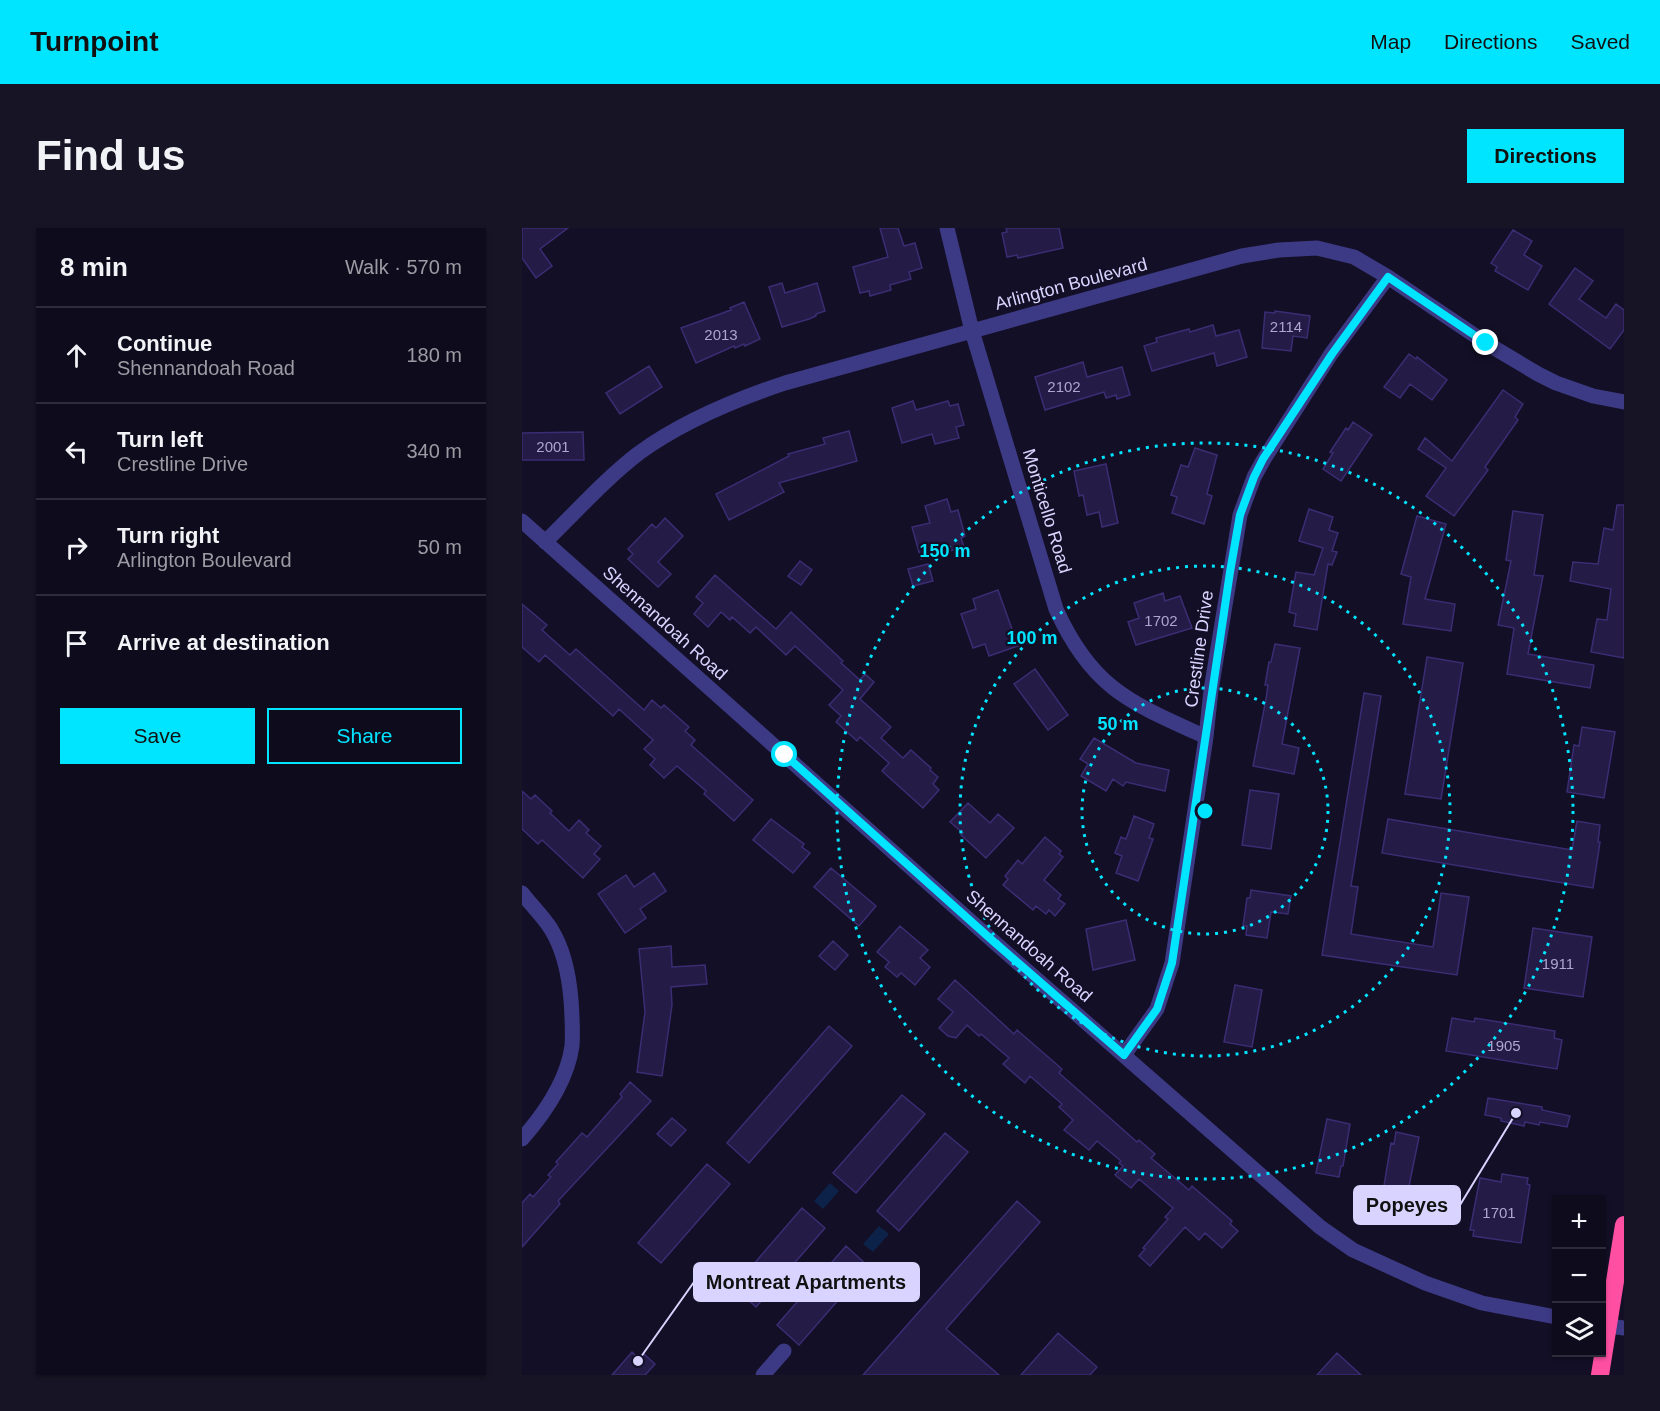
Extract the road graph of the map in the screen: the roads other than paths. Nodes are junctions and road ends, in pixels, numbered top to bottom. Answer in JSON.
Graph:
{"nodes":[{"id":1,"x":947,"y":228,"type":"edge"},
{"id":2,"x":1388,"y":277,"type":"junction"},
{"id":3,"x":972,"y":331,"type":"junction"},
{"id":4,"x":1624,"y":402,"type":"edge"},
{"id":5,"x":522,"y":521,"type":"edge"},
{"id":6,"x":545,"y":542,"type":"junction"},
{"id":7,"x":1206,"y":737,"type":"junction"},
{"id":8,"x":522,"y":893,"type":"edge"},
{"id":9,"x":1124,"y":1055,"type":"junction"},
{"id":10,"x":522,"y":1139,"type":"edge"},
{"id":11,"x":1624,"y":1225,"type":"edge"},
{"id":12,"x":1552,"y":1316,"type":"edge"},
{"id":13,"x":1611,"y":1326,"type":"edge"},
{"id":14,"x":784,"y":1351,"type":"dead end"},
{"id":15,"x":763,"y":1375,"type":"edge"},
{"id":16,"x":1600,"y":1375,"type":"edge"}],
"edges":[{"from":1,"to":3,"type":"street","name":"Monticello Road"},
{"from":2,"to":3,"type":"street","name":"Arlington Boulevard"},
{"from":2,"to":4,"type":"street","name":"Arlington Boulevard"},
{"from":2,"to":7,"type":"street","name":"Crestline Drive"},
{"from":3,"to":6,"type":"street","name":"Arlington Boulevard"},
{"from":3,"to":7,"type":"street","name":"Monticello Road"},
{"from":5,"to":6,"type":"street","name":"Shennandoah Road"},
{"from":6,"to":9,"type":"street","name":"Shennandoah Road"},
{"from":7,"to":9,"type":"street","name":"Crestline Drive"},
{"from":8,"to":10,"type":"street"},
{"from":9,"to":12,"type":"street","name":"Shennandoah Road"},
{"from":11,"to":13,"type":"highway"},
{"from":13,"to":16,"type":"highway"},
{"from":14,"to":15,"type":"street"}]}
